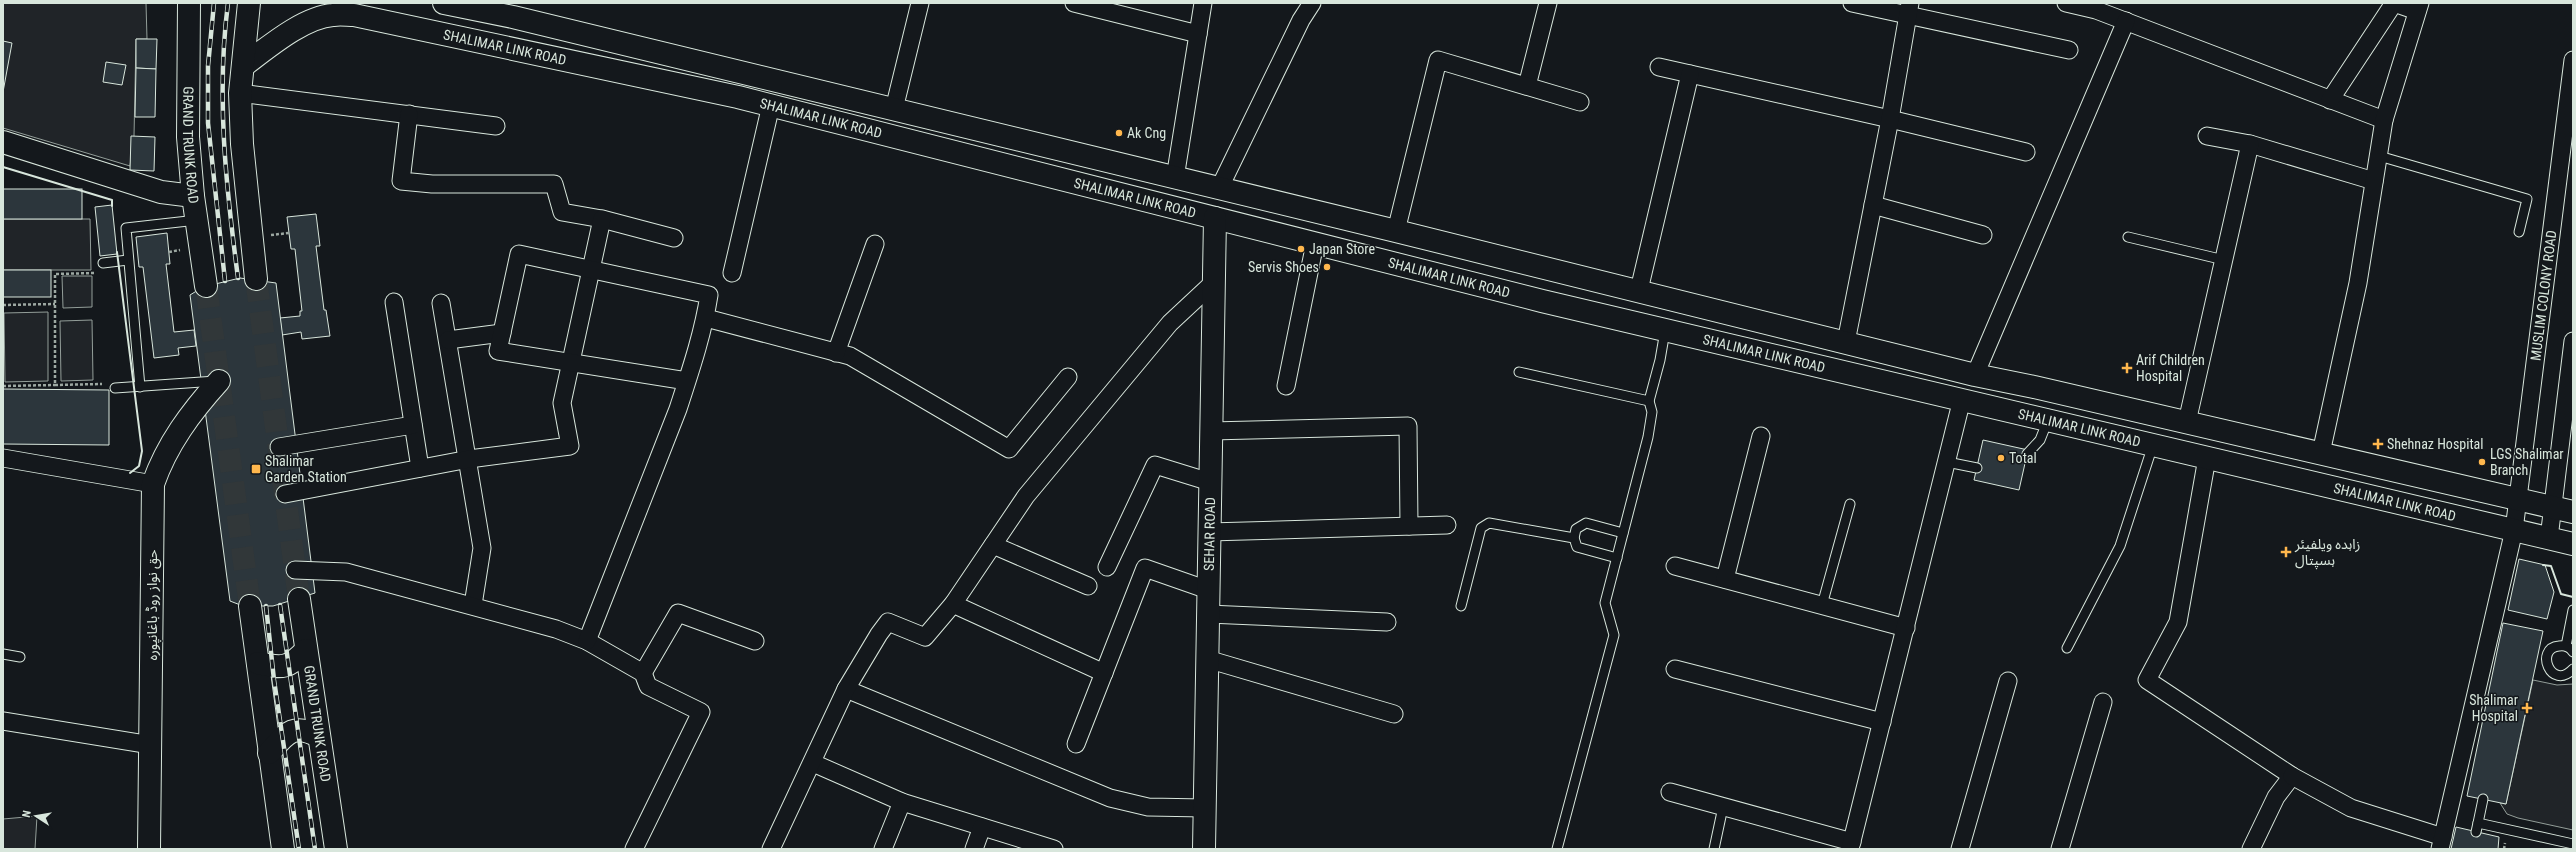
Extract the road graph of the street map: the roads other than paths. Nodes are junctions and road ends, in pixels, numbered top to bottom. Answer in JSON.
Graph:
{"nodes":[{"id":1,"x":189,"y":3,"type":"edge"},
{"id":2,"x":249,"y":3,"type":"edge"},
{"id":3,"x":444,"y":3,"type":"edge"},
{"id":4,"x":920,"y":3,"type":"edge"},
{"id":5,"x":1074,"y":3,"type":"edge"},
{"id":6,"x":1203,"y":3,"type":"edge"},
{"id":7,"x":1312,"y":3,"type":"edge"},
{"id":8,"x":1548,"y":3,"type":"edge"},
{"id":9,"x":1852,"y":3,"type":"edge"},
{"id":10,"x":2066,"y":3,"type":"edge"},
{"id":11,"x":2097,"y":6,"type":"edge"},
{"id":12,"x":2419,"y":7,"type":"edge"},
{"id":13,"x":1908,"y":8,"type":"edge"},
{"id":14,"x":513,"y":10,"type":"edge"},
{"id":15,"x":2126,"y":21,"type":"junction"},
{"id":16,"x":1198,"y":34,"type":"junction"},
{"id":17,"x":2069,"y":50,"type":"dead end"},
{"id":18,"x":2573,"y":60,"type":"edge"},
{"id":19,"x":243,"y":66,"type":"junction"},
{"id":20,"x":1659,"y":67,"type":"dead end"},
{"id":21,"x":1690,"y":74,"type":"junction"},
{"id":22,"x":1527,"y":86,"type":"junction"},
{"id":23,"x":240,"y":93,"type":"junction"},
{"id":24,"x":843,"y":98,"type":"junction"},
{"id":25,"x":2330,"y":100,"type":"junction"},
{"id":26,"x":1580,"y":102,"type":"dead end"},
{"id":27,"x":771,"y":105,"type":"junction"},
{"id":28,"x":894,"y":109,"type":"junction"},
{"id":29,"x":409,"y":114,"type":"junction"},
{"id":30,"x":1890,"y":119,"type":"junction"},
{"id":31,"x":2384,"y":120,"type":"junction"},
{"id":32,"x":837,"y":122,"type":"junction"},
{"id":33,"x":496,"y":126,"type":"dead end"},
{"id":34,"x":2207,"y":136,"type":"dead end"},
{"id":35,"x":3,"y":142,"type":"edge"},
{"id":36,"x":2250,"y":144,"type":"junction"},
{"id":37,"x":2026,"y":152,"type":"dead end"},
{"id":38,"x":2378,"y":156,"type":"junction"},
{"id":39,"x":1175,"y":178,"type":"junction"},
{"id":40,"x":2374,"y":181,"type":"junction"},
{"id":41,"x":1219,"y":189,"type":"junction"},
{"id":42,"x":193,"y":196,"type":"junction"},
{"id":43,"x":1873,"y":205,"type":"junction"},
{"id":44,"x":1215,"y":218,"type":"junction"},
{"id":45,"x":602,"y":219,"type":"junction"},
{"id":46,"x":196,"y":220,"type":"junction"},
{"id":47,"x":1396,"y":231,"type":"junction"},
{"id":48,"x":2519,"y":232,"type":"dead end"},
{"id":49,"x":1983,"y":235,"type":"dead end"},
{"id":50,"x":2128,"y":237,"type":"dead end"},
{"id":51,"x":674,"y":238,"type":"dead end"},
{"id":52,"x":875,"y":244,"type":"dead end"},
{"id":53,"x":1315,"y":244,"type":"junction"},
{"id":54,"x":128,"y":260,"type":"junction"},
{"id":55,"x":2224,"y":260,"type":"junction"},
{"id":56,"x":103,"y":263,"type":"dead end"},
{"id":57,"x":1550,"y":268,"type":"junction"},
{"id":58,"x":591,"y":270,"type":"junction"},
{"id":59,"x":732,"y":273,"type":"dead end"},
{"id":60,"x":256,"y":279,"type":"tunnel mouth"},
{"id":61,"x":1214,"y":282,"type":"junction"},
{"id":62,"x":206,"y":286,"type":"tunnel mouth"},
{"id":63,"x":1639,"y":290,"type":"junction"},
{"id":64,"x":1542,"y":301,"type":"junction"},
{"id":65,"x":394,"y":302,"type":"dead end"},
{"id":66,"x":441,"y":303,"type":"dead end"},
{"id":67,"x":706,"y":318,"type":"junction"},
{"id":68,"x":1665,"y":331,"type":"junction"},
{"id":69,"x":502,"y":333,"type":"junction"},
{"id":70,"x":448,"y":340,"type":"junction"},
{"id":71,"x":2573,"y":341,"type":"edge"},
{"id":72,"x":1846,"y":342,"type":"junction"},
{"id":73,"x":836,"y":352,"type":"junction"},
{"id":74,"x":571,"y":363,"type":"junction"},
{"id":75,"x":1519,"y":372,"type":"dead end"},
{"id":76,"x":1974,"y":375,"type":"junction"},
{"id":77,"x":1068,"y":377,"type":"dead end"},
{"id":78,"x":219,"y":381,"type":"joint"},
{"id":79,"x":687,"y":381,"type":"junction"},
{"id":80,"x":140,"y":386,"type":"junction"},
{"id":81,"x":1286,"y":386,"type":"dead end"},
{"id":82,"x":115,"y":388,"type":"road end"},
{"id":83,"x":1962,"y":400,"type":"junction"},
{"id":84,"x":1649,"y":401,"type":"junction"},
{"id":85,"x":2048,"y":420,"type":"junction"},
{"id":86,"x":2187,"y":422,"type":"junction"},
{"id":87,"x":413,"y":425,"type":"junction"},
{"id":88,"x":1211,"y":431,"type":"junction"},
{"id":89,"x":1761,"y":436,"type":"dead end"},
{"id":90,"x":2153,"y":445,"type":"junction"},
{"id":91,"x":278,"y":447,"type":"dead end"},
{"id":92,"x":2321,"y":453,"type":"junction"},
{"id":93,"x":2027,"y":454,"type":"dead end"},
{"id":94,"x":3,"y":458,"type":"edge"},
{"id":95,"x":2207,"y":458,"type":"junction"},
{"id":96,"x":469,"y":459,"type":"junction"},
{"id":97,"x":1947,"y":462,"type":"junction"},
{"id":98,"x":420,"y":468,"type":"junction"},
{"id":99,"x":1977,"y":468,"type":"dead end"},
{"id":100,"x":1210,"y":482,"type":"junction"},
{"id":101,"x":153,"y":484,"type":"junction"},
{"id":102,"x":285,"y":494,"type":"dead end"},
{"id":103,"x":2518,"y":499,"type":"junction"},
{"id":104,"x":1850,"y":504,"type":"dead end"},
{"id":105,"x":2563,"y":510,"type":"edge"},
{"id":106,"x":1447,"y":525,"type":"dead end"},
{"id":107,"x":1409,"y":526,"type":"junction"},
{"id":108,"x":2514,"y":530,"type":"junction"},
{"id":109,"x":1210,"y":532,"type":"junction"},
{"id":110,"x":1623,"y":533,"type":"junction"},
{"id":111,"x":1574,"y":538,"type":"junction"},
{"id":112,"x":2549,"y":538,"type":"junction"},
{"id":113,"x":993,"y":544,"type":"junction"},
{"id":114,"x":2573,"y":544,"type":"edge"},
{"id":115,"x":1617,"y":558,"type":"junction"},
{"id":116,"x":1675,"y":566,"type":"dead end"},
{"id":117,"x":1108,"y":567,"type":"dead end"},
{"id":118,"x":295,"y":570,"type":"dead end"},
{"id":119,"x":1725,"y":579,"type":"junction"},
{"id":120,"x":1088,"y":586,"type":"dead end"},
{"id":121,"x":1208,"y":590,"type":"junction"},
{"id":122,"x":299,"y":599,"type":"tunnel mouth"},
{"id":123,"x":953,"y":604,"type":"junction"},
{"id":124,"x":473,"y":605,"type":"junction"},
{"id":125,"x":1822,"y":605,"type":"junction"},
{"id":126,"x":250,"y":606,"type":"tunnel mouth"},
{"id":127,"x":1461,"y":606,"type":"dead end"},
{"id":128,"x":2573,"y":610,"type":"edge"},
{"id":129,"x":1208,"y":614,"type":"junction"},
{"id":130,"x":1387,"y":622,"type":"dead end"},
{"id":131,"x":1906,"y":628,"type":"junction"},
{"id":132,"x":587,"y":641,"type":"junction"},
{"id":133,"x":755,"y":641,"type":"dead end"},
{"id":134,"x":2067,"y":648,"type":"dead end"},
{"id":135,"x":2570,"y":649,"type":"edge"},
{"id":136,"x":306,"y":650,"type":"junction"},
{"id":137,"x":3,"y":654,"type":"edge"},
{"id":138,"x":20,"y":657,"type":"dead end"},
{"id":139,"x":1207,"y":659,"type":"junction"},
{"id":140,"x":258,"y":663,"type":"junction"},
{"id":141,"x":1675,"y":669,"type":"dead end"},
{"id":142,"x":2573,"y":669,"type":"edge"},
{"id":143,"x":643,"y":673,"type":"junction"},
{"id":144,"x":1104,"y":673,"type":"junction"},
{"id":145,"x":2008,"y":682,"type":"dead end"},
{"id":146,"x":846,"y":689,"type":"junction"},
{"id":147,"x":2103,"y":702,"type":"dead end"},
{"id":148,"x":1394,"y":714,"type":"dead end"},
{"id":149,"x":3,"y":721,"type":"edge"},
{"id":150,"x":1882,"y":722,"type":"junction"},
{"id":151,"x":318,"y":736,"type":"junction"},
{"id":152,"x":151,"y":744,"type":"junction"},
{"id":153,"x":1076,"y":744,"type":"dead end"},
{"id":154,"x":269,"y":754,"type":"junction"},
{"id":155,"x":813,"y":763,"type":"junction"},
{"id":156,"x":2292,"y":776,"type":"junction"},
{"id":157,"x":1670,"y":792,"type":"dead end"},
{"id":158,"x":2483,"y":799,"type":"dead end"},
{"id":159,"x":902,"y":802,"type":"junction"},
{"id":160,"x":1723,"y":807,"type":"junction"},
{"id":161,"x":1205,"y":808,"type":"junction"},
{"id":162,"x":982,"y":827,"type":"junction"},
{"id":163,"x":2442,"y":843,"type":"edge"},
{"id":164,"x":2573,"y":844,"type":"edge"},
{"id":165,"x":1851,"y":846,"type":"edge"},
{"id":166,"x":149,"y":849,"type":"edge"},
{"id":167,"x":283,"y":849,"type":"edge"},
{"id":168,"x":336,"y":849,"type":"edge"},
{"id":169,"x":634,"y":849,"type":"edge"},
{"id":170,"x":771,"y":849,"type":"edge"},
{"id":171,"x":883,"y":849,"type":"edge"},
{"id":172,"x":974,"y":849,"type":"edge"},
{"id":173,"x":1054,"y":849,"type":"edge"},
{"id":174,"x":1204,"y":849,"type":"edge"},
{"id":175,"x":1557,"y":849,"type":"edge"},
{"id":176,"x":1714,"y":849,"type":"edge"},
{"id":177,"x":1960,"y":849,"type":"edge"},
{"id":178,"x":2060,"y":849,"type":"edge"},
{"id":179,"x":2251,"y":849,"type":"edge"}],
"edges":[{"from":1,"to":42,"type":"main road","name":"GRAND TRUNK ROAD"},
{"from":2,"to":19,"type":"main road"},
{"from":3,"to":14,"type":"main road","name":"SHALIMAR LINK ROAD"},
{"from":4,"to":28,"type":"street"},
{"from":5,"to":16,"type":"street"},
{"from":6,"to":16,"type":"street"},
{"from":7,"to":41,"type":"street"},
{"from":8,"to":22,"type":"street"},
{"from":9,"to":13,"type":"street"},
{"from":10,"to":11,"type":"street"},
{"from":11,"to":15,"type":"street"},
{"from":12,"to":25,"type":"street"},
{"from":12,"to":31,"type":"street"},
{"from":13,"to":17,"type":"street"},
{"from":13,"to":30,"type":"street"},
{"from":14,"to":24,"type":"main road","name":"SHALIMAR LINK ROAD"},
{"from":15,"to":25,"type":"street"},
{"from":15,"to":76,"type":"street"},
{"from":16,"to":39,"type":"street"},
{"from":18,"to":103,"type":"street","name":"MUSLIM COLONY ROAD"},
{"from":19,"to":23,"type":"main road"},
{"from":19,"to":27,"type":"main road","name":"SHALIMAR LINK ROAD"},
{"from":20,"to":21,"type":"street"},
{"from":21,"to":30,"type":"street"},
{"from":21,"to":63,"type":"street"},
{"from":22,"to":26,"type":"street"},
{"from":22,"to":47,"type":"street"},
{"from":23,"to":29,"type":"street"},
{"from":23,"to":60,"type":"main road"},
{"from":24,"to":28,"type":"main road","name":"SHALIMAR LINK ROAD"},
{"from":24,"to":32,"type":"main road"},
{"from":25,"to":31,"type":"street"},
{"from":27,"to":32,"type":"main road","name":"SHALIMAR LINK ROAD"},
{"from":27,"to":59,"type":"street"},
{"from":28,"to":39,"type":"main road","name":"SHALIMAR LINK ROAD"},
{"from":29,"to":33,"type":"street"},
{"from":29,"to":45,"type":"street"},
{"from":30,"to":37,"type":"street"},
{"from":30,"to":43,"type":"street"},
{"from":31,"to":38,"type":"street"},
{"from":32,"to":44,"type":"main road","name":"SHALIMAR LINK ROAD"},
{"from":34,"to":36,"type":"street"},
{"from":35,"to":42,"type":"main road"},
{"from":36,"to":40,"type":"street"},
{"from":36,"to":55,"type":"street"},
{"from":38,"to":40,"type":"street"},
{"from":38,"to":48,"type":"lane"},
{"from":39,"to":41,"type":"main road","name":"SHALIMAR LINK ROAD"},
{"from":40,"to":92,"type":"street"},
{"from":41,"to":47,"type":"main road","name":"SHALIMAR LINK ROAD"},
{"from":42,"to":46,"type":"main road","name":"GRAND TRUNK ROAD"},
{"from":43,"to":49,"type":"street"},
{"from":43,"to":72,"type":"street"},
{"from":44,"to":53,"type":"main road","name":"SHALIMAR LINK ROAD"},
{"from":44,"to":61,"type":"main road","name":"SEHAR ROAD"},
{"from":45,"to":51,"type":"street"},
{"from":45,"to":58,"type":"street"},
{"from":46,"to":54,"type":"lane"},
{"from":46,"to":62,"type":"main road","name":"GRAND TRUNK ROAD"},
{"from":47,"to":57,"type":"main road","name":"SHALIMAR LINK ROAD"},
{"from":50,"to":55,"type":"lane"},
{"from":52,"to":73,"type":"street"},
{"from":53,"to":64,"type":"main road","name":"SHALIMAR LINK ROAD"},
{"from":53,"to":81,"type":"street"},
{"from":54,"to":56,"type":"lane"},
{"from":54,"to":80,"type":"lane"},
{"from":55,"to":86,"type":"street"},
{"from":57,"to":63,"type":"main road","name":"SHALIMAR LINK ROAD"},
{"from":57,"to":64,"type":"main road"},
{"from":58,"to":67,"type":"street"},
{"from":58,"to":69,"type":"street"},
{"from":58,"to":74,"type":"street"},
{"from":61,"to":88,"type":"main road","name":"SEHAR ROAD"},
{"from":61,"to":113,"type":"street"},
{"from":63,"to":72,"type":"main road","name":"SHALIMAR LINK ROAD"},
{"from":64,"to":68,"type":"main road","name":"SHALIMAR LINK ROAD"},
{"from":65,"to":87,"type":"street"},
{"from":66,"to":70,"type":"street"},
{"from":67,"to":73,"type":"street"},
{"from":67,"to":79,"type":"street"},
{"from":68,"to":83,"type":"main road","name":"SHALIMAR LINK ROAD"},
{"from":68,"to":84,"type":"lane"},
{"from":69,"to":70,"type":"street"},
{"from":69,"to":74,"type":"street"},
{"from":70,"to":96,"type":"street"},
{"from":71,"to":105,"type":"street"},
{"from":72,"to":76,"type":"main road","name":"SHALIMAR LINK ROAD"},
{"from":73,"to":77,"type":"street"},
{"from":74,"to":79,"type":"street"},
{"from":74,"to":96,"type":"street"},
{"from":75,"to":84,"type":"lane"},
{"from":76,"to":86,"type":"main road","name":"SHALIMAR LINK ROAD"},
{"from":78,"to":80,"type":"lane"},
{"from":78,"to":101,"type":"main road","name":"حق نواز روڈ باغانپورہ"},
{"from":79,"to":132,"type":"street"},
{"from":80,"to":82,"type":"lane"},
{"from":83,"to":85,"type":"main road","name":"SHALIMAR LINK ROAD"},
{"from":83,"to":97,"type":"street"},
{"from":84,"to":110,"type":"lane"},
{"from":85,"to":90,"type":"main road","name":"SHALIMAR LINK ROAD"},
{"from":85,"to":93,"type":"lane"},
{"from":86,"to":92,"type":"main road","name":"SHALIMAR LINK ROAD"},
{"from":87,"to":91,"type":"street"},
{"from":87,"to":98,"type":"street"},
{"from":88,"to":100,"type":"main road","name":"SEHAR ROAD"},
{"from":88,"to":107,"type":"street"},
{"from":89,"to":119,"type":"street"},
{"from":90,"to":95,"type":"main road","name":"SHALIMAR LINK ROAD"},
{"from":90,"to":134,"type":"lane"},
{"from":92,"to":103,"type":"main road","name":"SHALIMAR LINK ROAD"},
{"from":94,"to":101,"type":"street"},
{"from":95,"to":108,"type":"main road","name":"SHALIMAR LINK ROAD"},
{"from":95,"to":156,"type":"street"},
{"from":96,"to":98,"type":"street"},
{"from":96,"to":124,"type":"street"},
{"from":97,"to":99,"type":"lane"},
{"from":97,"to":131,"type":"street"},
{"from":98,"to":102,"type":"street"},
{"from":100,"to":109,"type":"main road","name":"SEHAR ROAD"},
{"from":100,"to":117,"type":"street"},
{"from":101,"to":152,"type":"main road","name":"حق نواز روڈ باغانپورہ"},
{"from":103,"to":105,"type":"main road","name":"SHALIMAR LINK ROAD"},
{"from":103,"to":108,"type":"street","name":"MUSLIM COLONY ROAD"},
{"from":104,"to":125,"type":"lane"},
{"from":105,"to":112,"type":"street"},
{"from":106,"to":107,"type":"street"},
{"from":107,"to":109,"type":"street"},
{"from":108,"to":112,"type":"main road","name":"SHALIMAR LINK ROAD"},
{"from":108,"to":163,"type":"street","name":"MUSLIM COLONY ROAD"},
{"from":109,"to":121,"type":"main road","name":"SEHAR ROAD"},
{"from":110,"to":111,"type":"lane"},
{"from":110,"to":115,"type":"lane"},
{"from":111,"to":115,"type":"lane"},
{"from":111,"to":127,"type":"lane"},
{"from":112,"to":114,"type":"main road","name":"SHALIMAR LINK ROAD"},
{"from":113,"to":120,"type":"street"},
{"from":113,"to":123,"type":"street"},
{"from":115,"to":175,"type":"lane"},
{"from":116,"to":119,"type":"street"},
{"from":118,"to":124,"type":"street"},
{"from":119,"to":125,"type":"street"},
{"from":121,"to":129,"type":"main road","name":"SEHAR ROAD"},
{"from":121,"to":144,"type":"street"},
{"from":122,"to":136,"type":"main road","name":"GRAND TRUNK ROAD"},
{"from":123,"to":144,"type":"street"},
{"from":123,"to":146,"type":"street"},
{"from":124,"to":132,"type":"street"},
{"from":125,"to":131,"type":"street"},
{"from":126,"to":140,"type":"main road"},
{"from":128,"to":135,"type":"lane"},
{"from":129,"to":130,"type":"street"},
{"from":129,"to":139,"type":"main road","name":"SEHAR ROAD"},
{"from":131,"to":150,"type":"street"},
{"from":132,"to":143,"type":"street"},
{"from":133,"to":143,"type":"street"},
{"from":135,"to":142,"type":"lane"},
{"from":136,"to":140,"type":"main road"},
{"from":136,"to":151,"type":"main road","name":"GRAND TRUNK ROAD"},
{"from":137,"to":138,"type":"lane"},
{"from":139,"to":148,"type":"street"},
{"from":139,"to":161,"type":"main road","name":"SEHAR ROAD"},
{"from":140,"to":154,"type":"main road"},
{"from":141,"to":150,"type":"street"},
{"from":143,"to":169,"type":"street"},
{"from":144,"to":153,"type":"street"},
{"from":145,"to":177,"type":"street"},
{"from":146,"to":155,"type":"street"},
{"from":146,"to":161,"type":"street"},
{"from":147,"to":178,"type":"street"},
{"from":149,"to":152,"type":"street"},
{"from":150,"to":165,"type":"street"},
{"from":151,"to":154,"type":"main road"},
{"from":151,"to":168,"type":"main road","name":"GRAND TRUNK ROAD"},
{"from":152,"to":166,"type":"main road","name":"حق نواز روڈ باغانپورہ"},
{"from":154,"to":167,"type":"main road"},
{"from":155,"to":159,"type":"street"},
{"from":155,"to":170,"type":"street"},
{"from":156,"to":163,"type":"street"},
{"from":156,"to":179,"type":"street"},
{"from":157,"to":160,"type":"street"},
{"from":158,"to":164,"type":"lane"},
{"from":159,"to":162,"type":"street"},
{"from":159,"to":171,"type":"street"},
{"from":160,"to":165,"type":"street"},
{"from":160,"to":176,"type":"lane"},
{"from":161,"to":174,"type":"main road","name":"SEHAR ROAD"},
{"from":162,"to":172,"type":"street"},
{"from":162,"to":173,"type":"street"}]}
